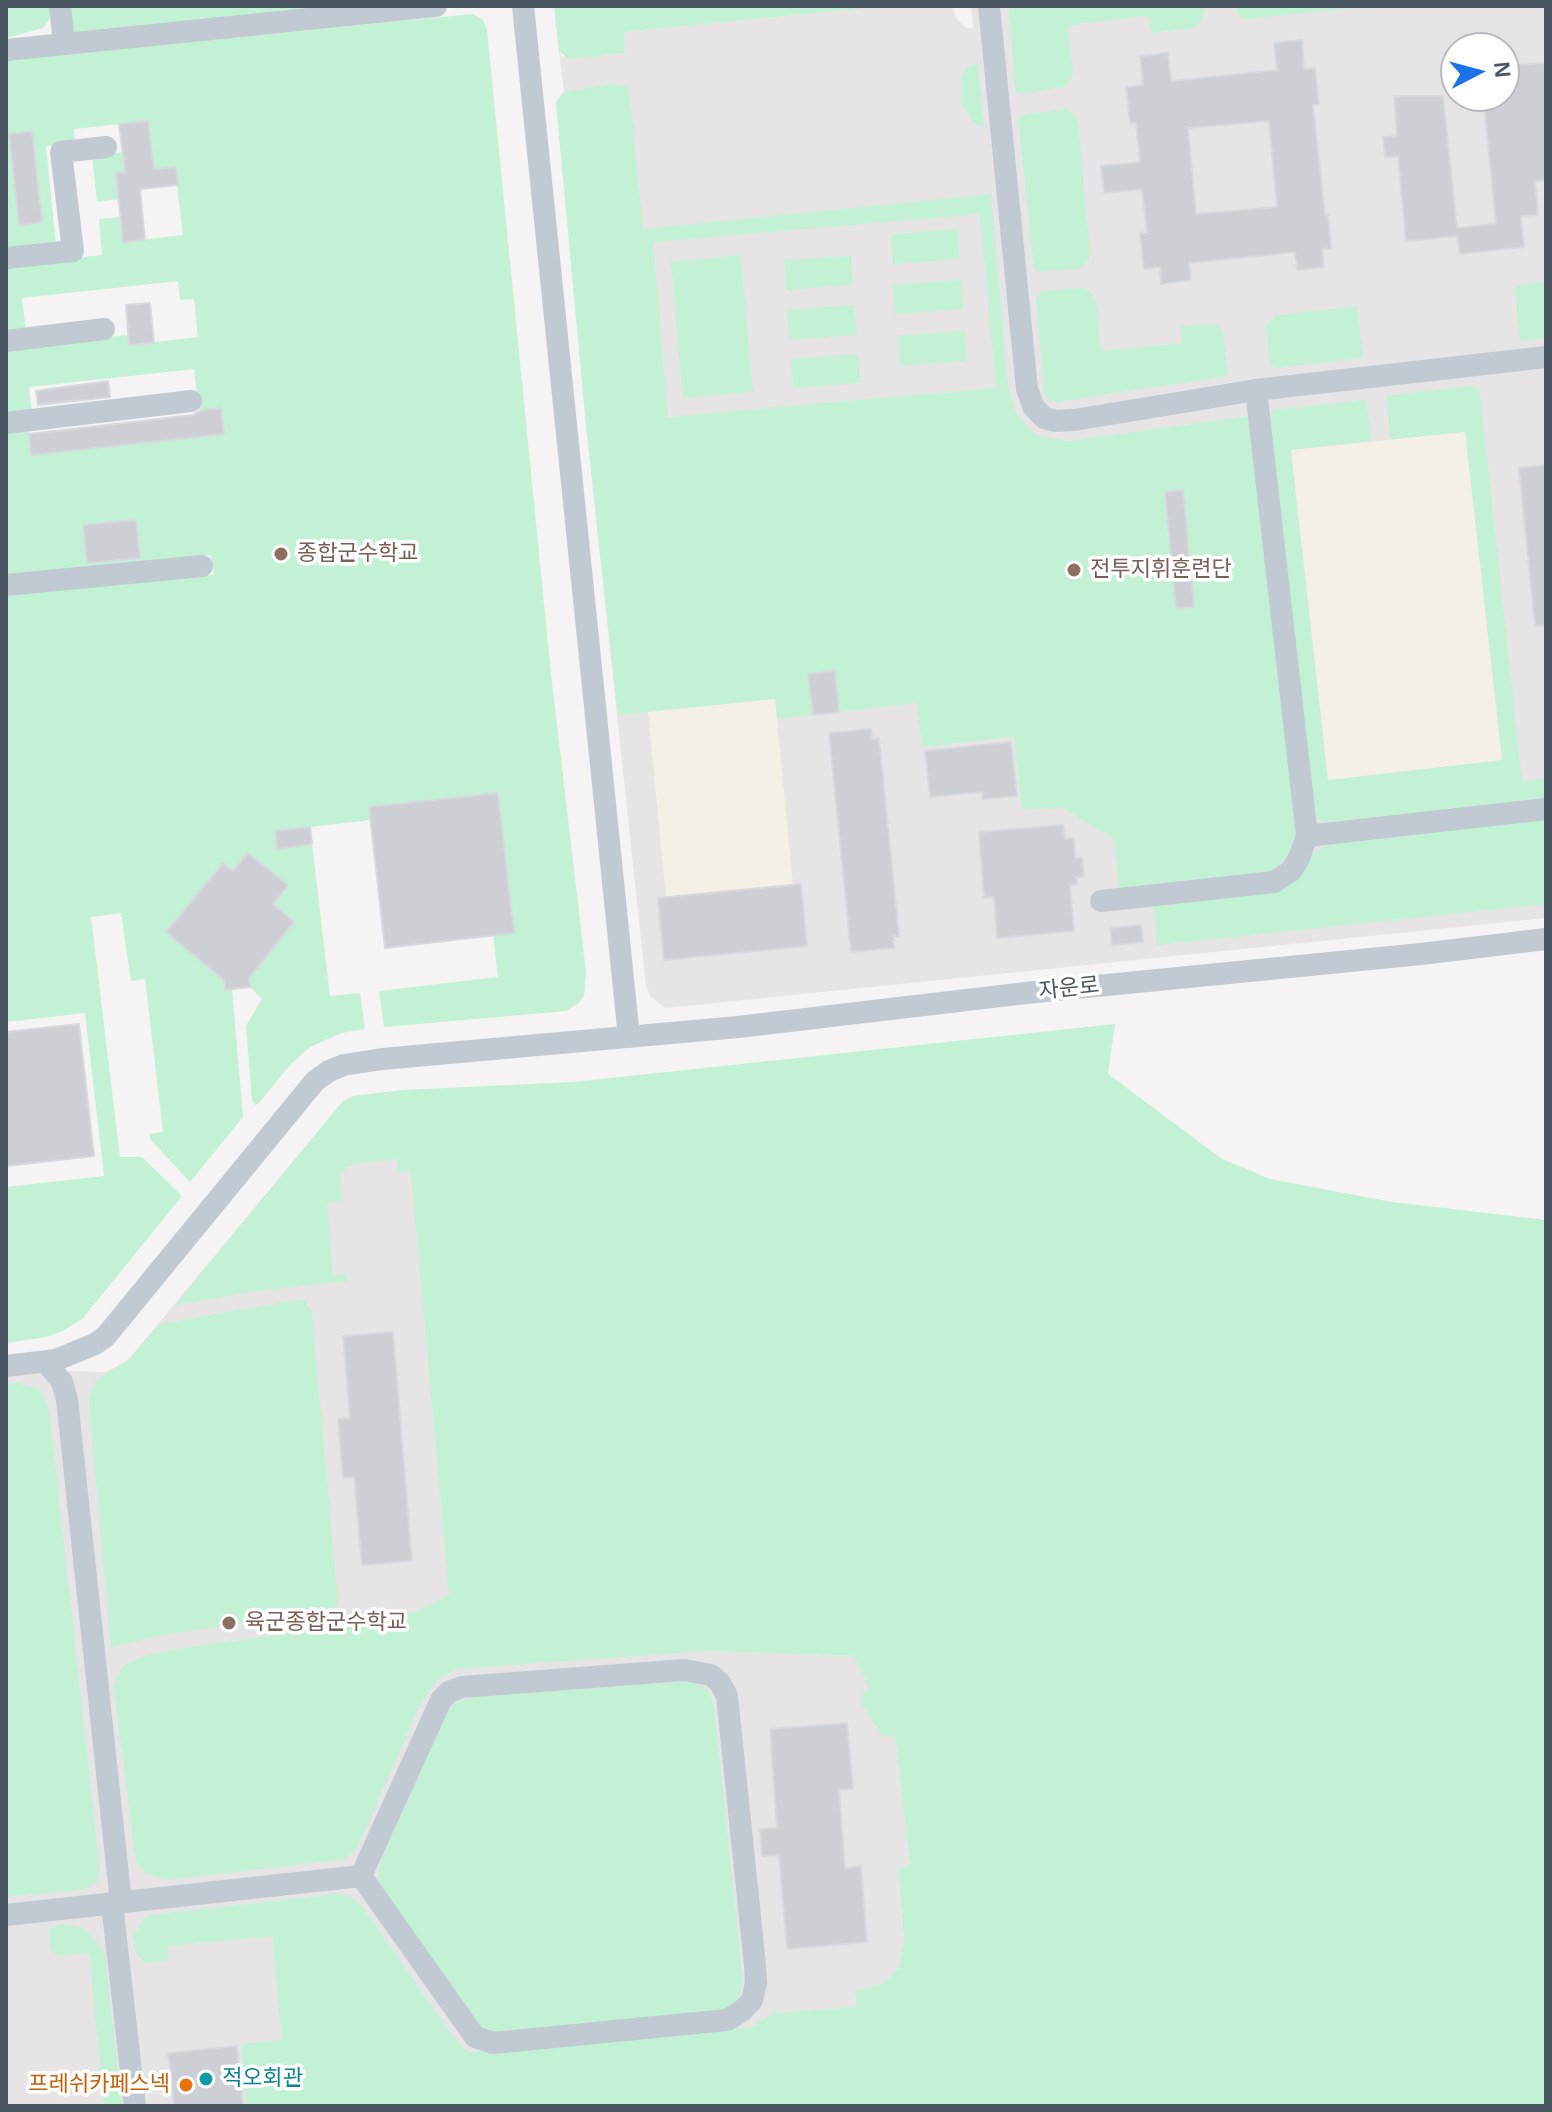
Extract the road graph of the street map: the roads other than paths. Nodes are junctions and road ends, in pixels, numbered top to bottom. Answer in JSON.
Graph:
{"nodes":[{"id":1,"x":60,"y":6,"type":"edge"},
{"id":2,"x":436,"y":6,"type":"edge"},
{"id":3,"x":523,"y":6,"type":"edge"},
{"id":4,"x":989,"y":6,"type":"edge"},
{"id":5,"x":64,"y":44,"type":"junction"},
{"id":6,"x":6,"y":50,"type":"edge"},
{"id":7,"x":106,"y":147,"type":"dead end"},
{"id":8,"x":6,"y":258,"type":"edge"},
{"id":9,"x":104,"y":329,"type":"dead end"},
{"id":10,"x":6,"y":341,"type":"edge"},
{"id":11,"x":1546,"y":357,"type":"edge"},
{"id":12,"x":1256,"y":390,"type":"junction"},
{"id":13,"x":191,"y":401,"type":"dead end"},
{"id":14,"x":6,"y":423,"type":"edge"},
{"id":15,"x":202,"y":566,"type":"dead end"},
{"id":16,"x":6,"y":585,"type":"edge"},
{"id":17,"x":1546,"y":809,"type":"edge"},
{"id":18,"x":1307,"y":836,"type":"junction"},
{"id":19,"x":1101,"y":901,"type":"dead end"},
{"id":20,"x":1546,"y":939,"type":"edge"},
{"id":21,"x":629,"y":1037,"type":"junction"},
{"id":22,"x":95,"y":1344,"type":"junction"},
{"id":23,"x":46,"y":1362,"type":"junction"},
{"id":24,"x":6,"y":1366,"type":"edge"},
{"id":25,"x":66,"y":1392,"type":"junction"},
{"id":26,"x":361,"y":1876,"type":"junction"},
{"id":27,"x":116,"y":1904,"type":"junction"},
{"id":28,"x":6,"y":1915,"type":"edge"},
{"id":29,"x":135,"y":2106,"type":"edge"}],
"edges":[{"from":1,"to":5,"type":"street"},
{"from":2,"to":5,"type":"street"},
{"from":3,"to":21,"type":"street"},
{"from":4,"to":12,"type":"street"},
{"from":5,"to":6,"type":"street"},
{"from":7,"to":8,"type":"street"},
{"from":9,"to":10,"type":"street"},
{"from":11,"to":12,"type":"street"},
{"from":12,"to":18,"type":"street"},
{"from":13,"to":14,"type":"street"},
{"from":15,"to":16,"type":"street"},
{"from":17,"to":18,"type":"street"},
{"from":18,"to":19,"type":"street"},
{"from":20,"to":21,"type":"street","name":"자운로"},
{"from":21,"to":22,"type":"street","name":"자운로"},
{"from":22,"to":23,"type":"street"},
{"from":22,"to":25,"type":"street"},
{"from":23,"to":24,"type":"street"},
{"from":23,"to":25,"type":"street"},
{"from":25,"to":27,"type":"street"},
{"from":26,"to":26,"type":"street"},
{"from":26,"to":27,"type":"street"},
{"from":27,"to":28,"type":"street"},
{"from":27,"to":29,"type":"street"}]}
